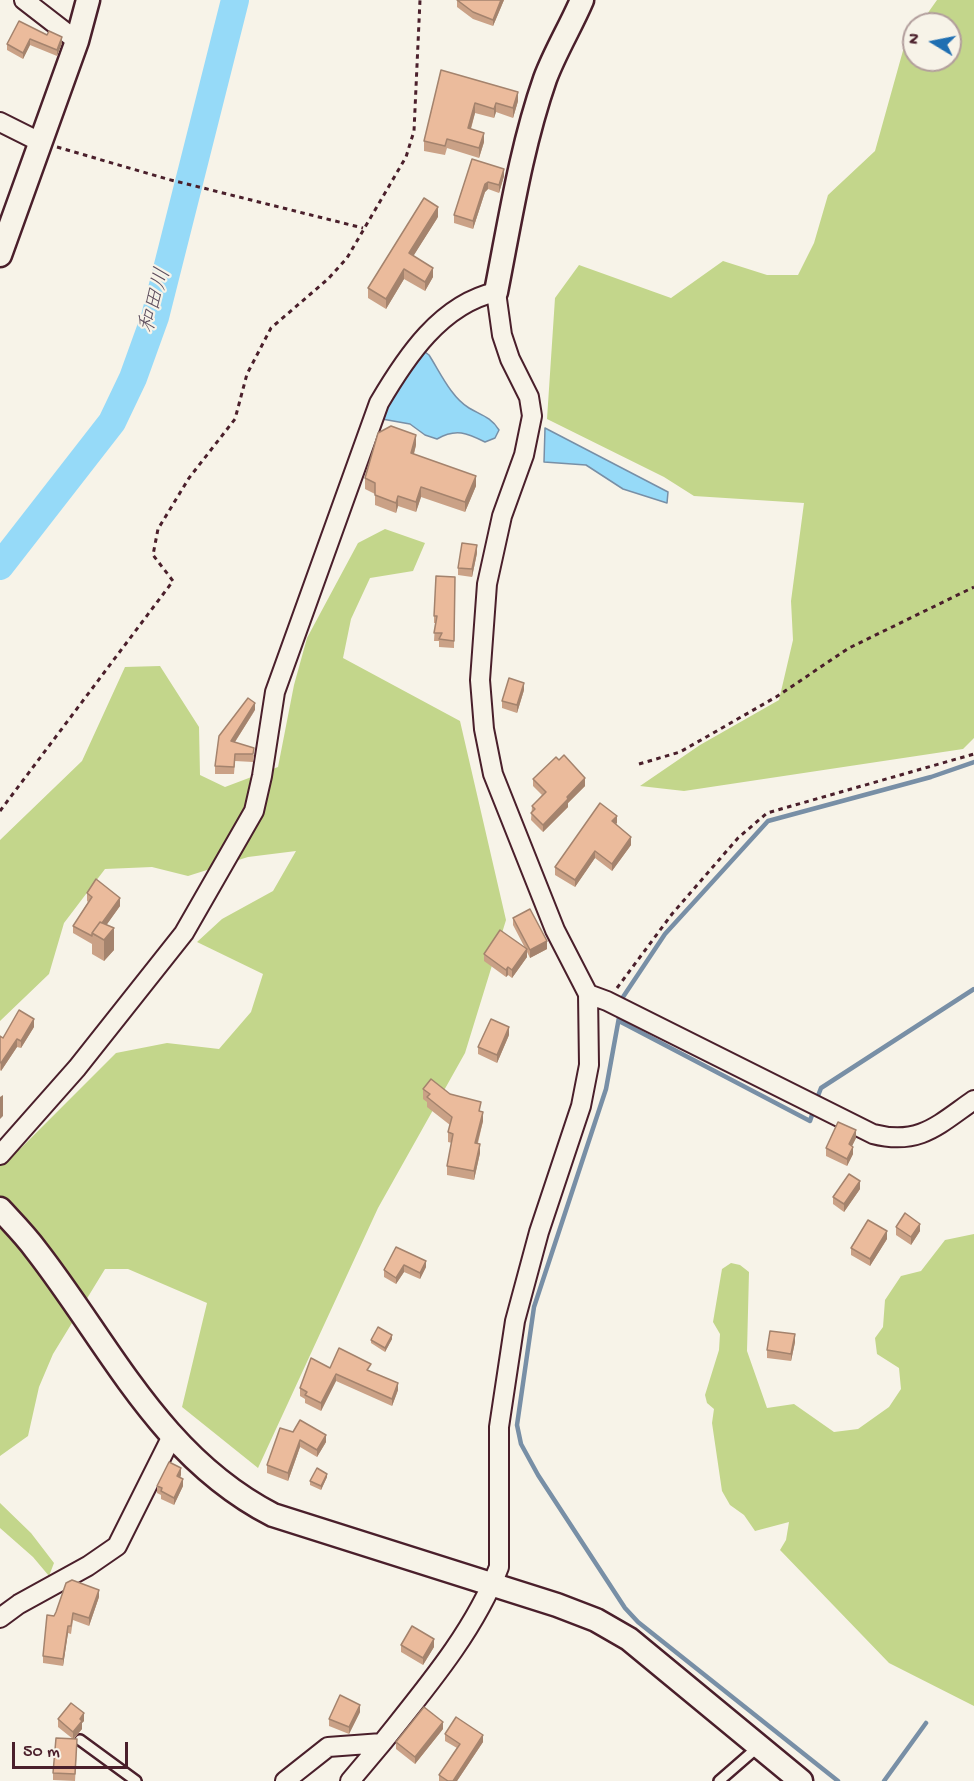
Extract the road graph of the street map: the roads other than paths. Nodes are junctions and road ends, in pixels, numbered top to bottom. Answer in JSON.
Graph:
{"nodes":[{"id":1,"x":24,"y":0,"type":"edge"},
{"id":2,"x":88,"y":0,"type":"edge"},
{"id":3,"x":582,"y":0,"type":"edge"},
{"id":4,"x":77,"y":41,"type":"junction"},
{"id":5,"x":0,"y":122,"type":"edge"},
{"id":6,"x":40,"y":142,"type":"junction"},
{"id":7,"x":0,"y":255,"type":"edge"},
{"id":8,"x":496,"y":292,"type":"junction"},
{"id":9,"x":588,"y":994,"type":"junction"},
{"id":10,"x":974,"y":1100,"type":"edge"},
{"id":11,"x":0,"y":1155,"type":"edge"},
{"id":12,"x":0,"y":1209,"type":"edge"},
{"id":13,"x":172,"y":1436,"type":"junction"},
{"id":14,"x":493,"y":1584,"type":"junction"},
{"id":15,"x":0,"y":1618,"type":"edge"},
{"id":16,"x":80,"y":1740,"type":"dead end"},
{"id":17,"x":382,"y":1743,"type":"junction"},
{"id":18,"x":758,"y":1747,"type":"junction"},
{"id":19,"x":135,"y":1781,"type":"edge"},
{"id":20,"x":285,"y":1781,"type":"edge"},
{"id":21,"x":350,"y":1781,"type":"edge"},
{"id":22,"x":719,"y":1781,"type":"edge"},
{"id":23,"x":801,"y":1781,"type":"edge"}],
"edges":[{"from":1,"to":4,"type":"street"},
{"from":2,"to":4,"type":"street"},
{"from":3,"to":8,"type":"street"},
{"from":4,"to":6,"type":"street"},
{"from":5,"to":6,"type":"street"},
{"from":6,"to":7,"type":"street"},
{"from":8,"to":9,"type":"street"},
{"from":8,"to":11,"type":"street"},
{"from":9,"to":10,"type":"street"},
{"from":9,"to":14,"type":"street"},
{"from":12,"to":13,"type":"street"},
{"from":13,"to":14,"type":"street"},
{"from":13,"to":15,"type":"street"},
{"from":14,"to":17,"type":"street"},
{"from":14,"to":18,"type":"street"},
{"from":16,"to":19,"type":"lane"},
{"from":17,"to":20,"type":"street"},
{"from":17,"to":21,"type":"street"},
{"from":18,"to":22,"type":"lane"},
{"from":18,"to":23,"type":"street"}]}
